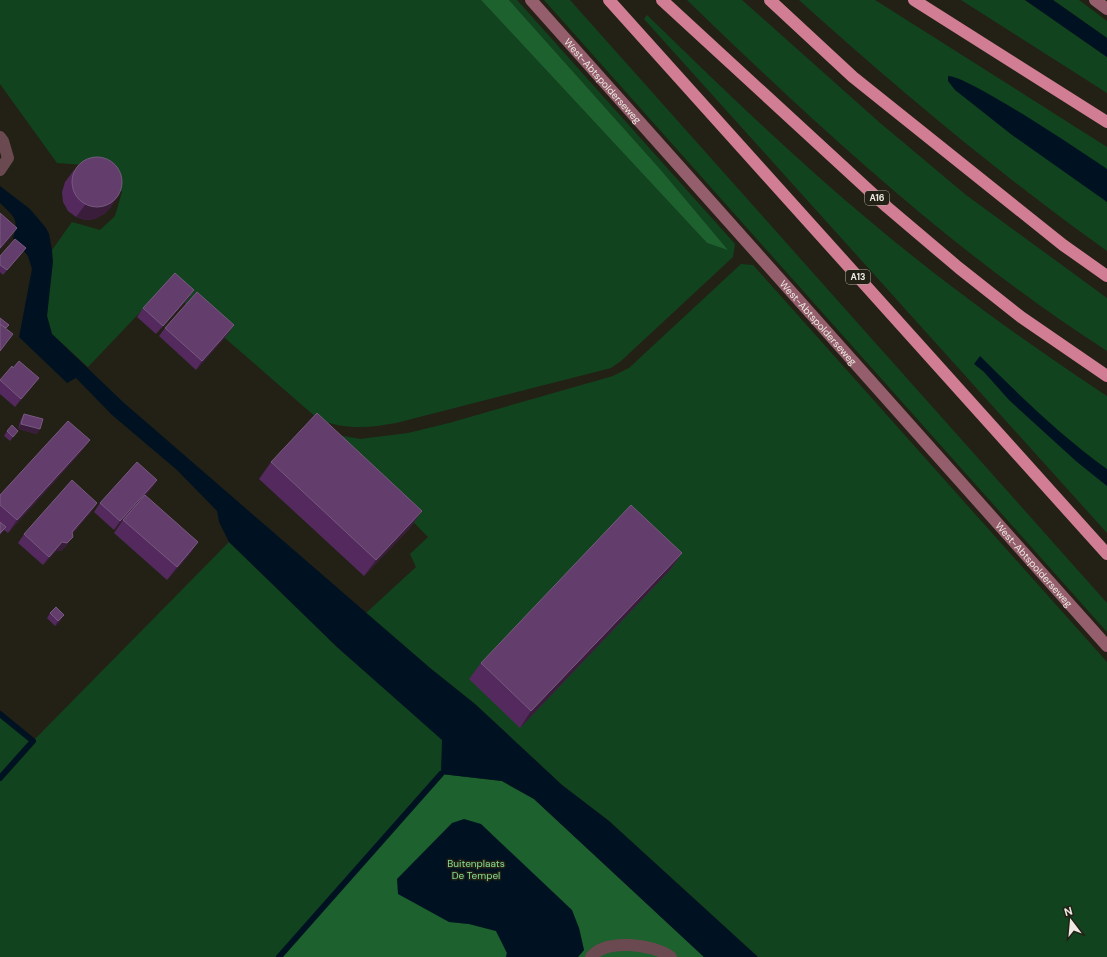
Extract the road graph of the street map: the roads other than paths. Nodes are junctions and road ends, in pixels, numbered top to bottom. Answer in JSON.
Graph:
{"nodes":[{"id":1,"x":531,"y":0,"type":"edge"},
{"id":2,"x":609,"y":0,"type":"edge"},
{"id":3,"x":662,"y":0,"type":"edge"},
{"id":4,"x":770,"y":0,"type":"edge"},
{"id":5,"x":914,"y":0,"type":"edge"},
{"id":6,"x":1095,"y":0,"type":"edge"},
{"id":7,"x":1107,"y":9,"type":"edge"},
{"id":8,"x":1107,"y":122,"type":"edge"},
{"id":9,"x":0,"y":137,"type":"edge"},
{"id":10,"x":0,"y":170,"type":"edge"},
{"id":11,"x":1107,"y":276,"type":"edge"},
{"id":12,"x":1107,"y":376,"type":"edge"},
{"id":13,"x":1107,"y":554,"type":"edge"},
{"id":14,"x":1107,"y":646,"type":"edge"},
{"id":15,"x":591,"y":957,"type":"edge"},
{"id":16,"x":671,"y":957,"type":"edge"}],
"edges":[{"from":1,"to":14,"type":"street","name":"West-Abtspolderseweg"},
{"from":2,"to":13,"type":"highway","number":"A13"},
{"from":3,"to":12,"type":"highway","number":"A16"},
{"from":4,"to":11,"type":"highway"},
{"from":5,"to":8,"type":"highway"},
{"from":6,"to":7,"type":"street"},
{"from":9,"to":10,"type":"lane"},
{"from":15,"to":16,"type":"lane"}]}
